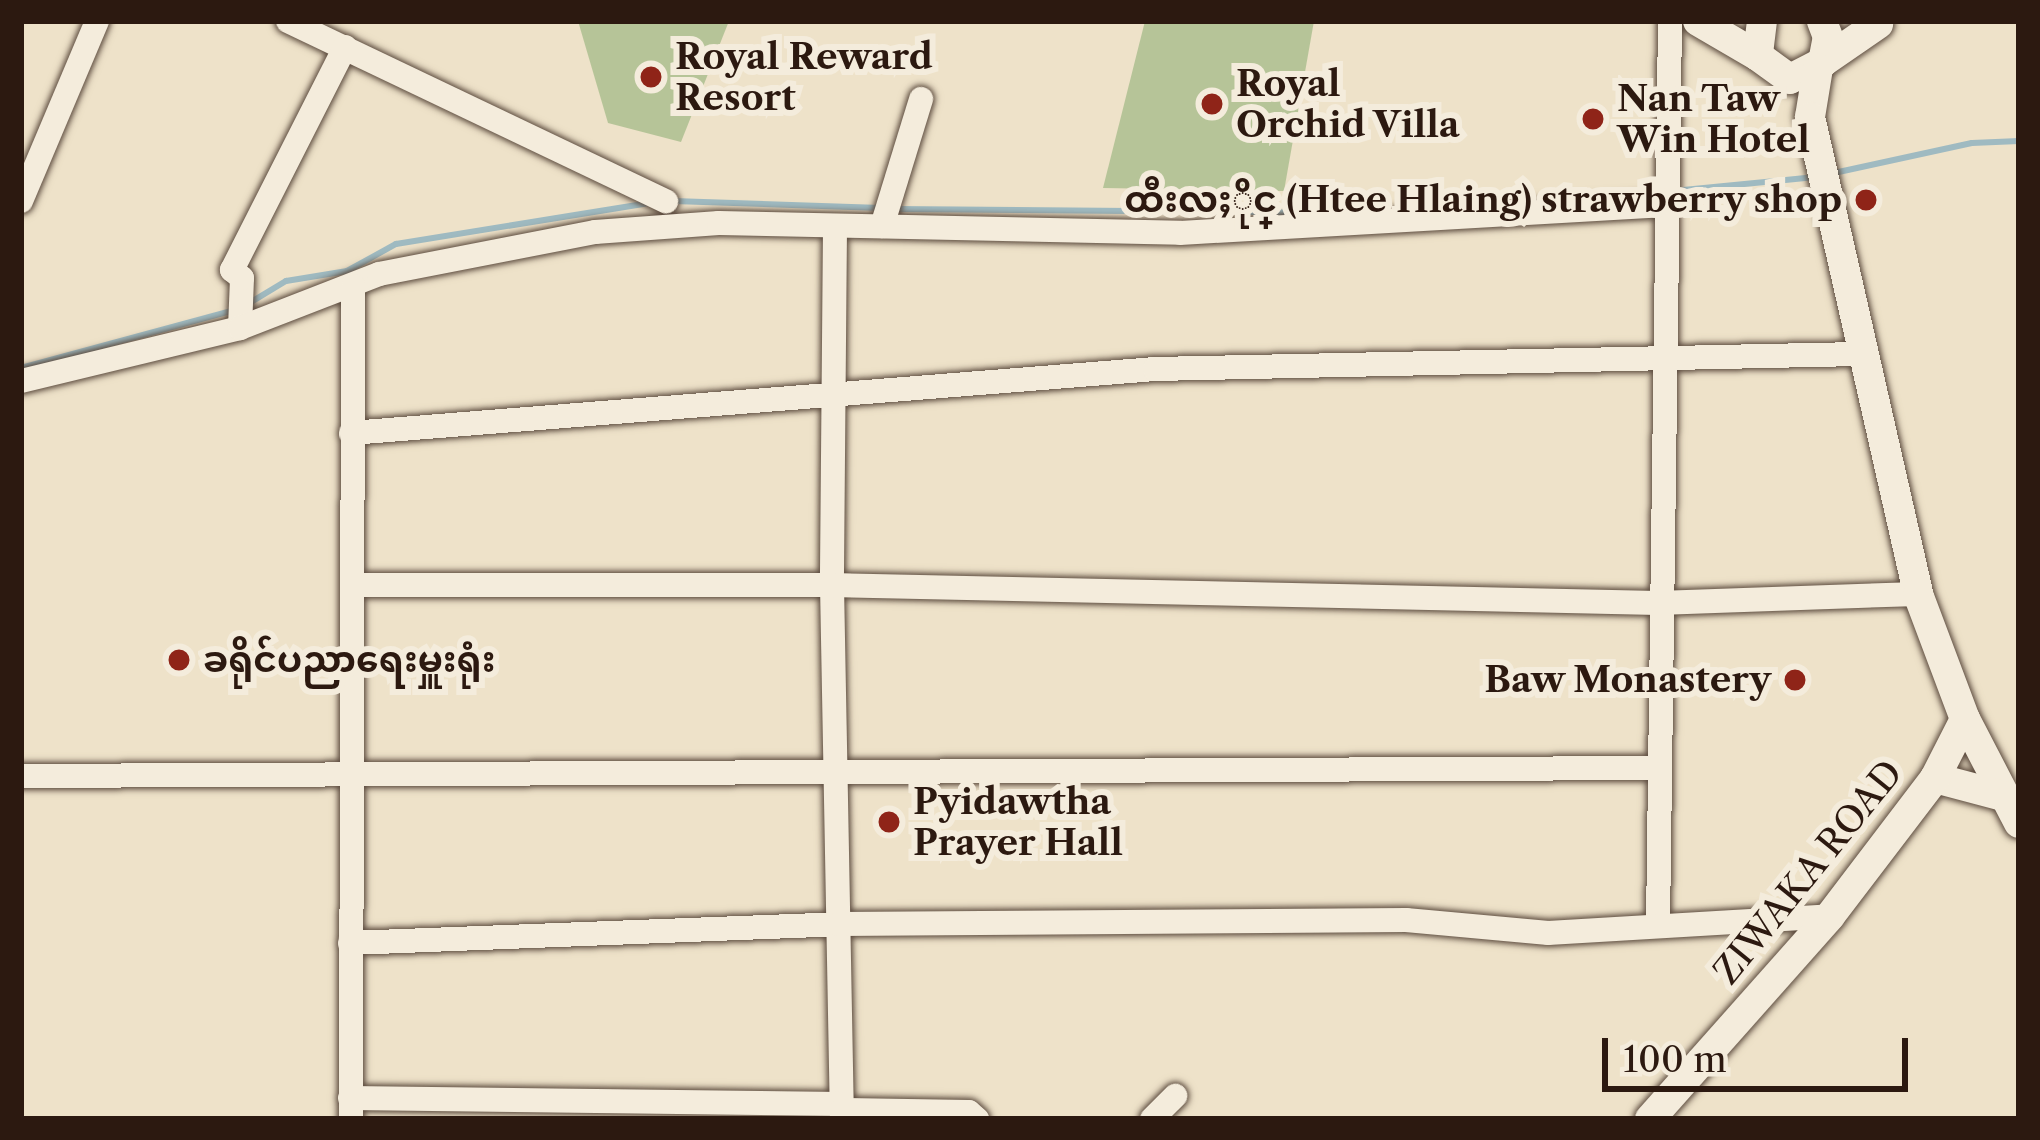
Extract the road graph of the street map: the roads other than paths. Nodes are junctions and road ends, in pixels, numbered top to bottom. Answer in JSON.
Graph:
{"nodes":[{"id":1,"x":97,"y":21,"type":"edge"},
{"id":2,"x":288,"y":21,"type":"edge"},
{"id":3,"x":1670,"y":21,"type":"edge"},
{"id":4,"x":1698,"y":21,"type":"edge"},
{"id":5,"x":1762,"y":21,"type":"edge"},
{"id":6,"x":1881,"y":22,"type":"edge"},
{"id":7,"x":1823,"y":23,"type":"edge"},
{"id":8,"x":345,"y":47,"type":"junction"},
{"id":9,"x":1820,"y":65,"type":"junction"},
{"id":10,"x":1769,"y":67,"type":"junction"},
{"id":11,"x":921,"y":99,"type":"dead end"},
{"id":12,"x":1810,"y":117,"type":"junction"},
{"id":13,"x":1666,"y":195,"type":"junction"},
{"id":14,"x":21,"y":201,"type":"edge"},
{"id":15,"x":666,"y":201,"type":"dead end"},
{"id":16,"x":883,"y":224,"type":"junction"},
{"id":17,"x":835,"y":227,"type":"junction"},
{"id":18,"x":353,"y":286,"type":"junction"},
{"id":19,"x":240,"y":323,"type":"junction"},
{"id":20,"x":1861,"y":354,"type":"junction"},
{"id":21,"x":1663,"y":362,"type":"junction"},
{"id":22,"x":21,"y":381,"type":"edge"},
{"id":23,"x":832,"y":394,"type":"junction"},
{"id":24,"x":351,"y":433,"type":"junction"},
{"id":25,"x":352,"y":585,"type":"junction"},
{"id":26,"x":832,"y":585,"type":"junction"},
{"id":27,"x":1918,"y":594,"type":"junction"},
{"id":28,"x":1658,"y":603,"type":"junction"},
{"id":29,"x":1965,"y":719,"type":"junction"},
{"id":30,"x":1658,"y":768,"type":"junction"},
{"id":31,"x":837,"y":771,"type":"junction"},
{"id":32,"x":348,"y":772,"type":"junction"},
{"id":33,"x":21,"y":776,"type":"edge"},
{"id":34,"x":1935,"y":778,"type":"junction"},
{"id":35,"x":2015,"y":804,"type":"edge"},
{"id":36,"x":1830,"y":916,"type":"junction"},
{"id":37,"x":838,"y":924,"type":"junction"},
{"id":38,"x":1658,"y":925,"type":"junction"},
{"id":39,"x":350,"y":943,"type":"junction"},
{"id":40,"x":1175,"y":1096,"type":"dead end"},
{"id":41,"x":351,"y":1108,"type":"edge"},
{"id":42,"x":842,"y":1111,"type":"edge"},
{"id":43,"x":977,"y":1119,"type":"edge"},
{"id":44,"x":1152,"y":1119,"type":"edge"},
{"id":45,"x":1650,"y":1119,"type":"edge"}],
"edges":[{"from":1,"to":14,"type":"street"},
{"from":2,"to":8,"type":"street"},
{"from":3,"to":13,"type":"street"},
{"from":4,"to":10,"type":"street"},
{"from":5,"to":10,"type":"street"},
{"from":6,"to":7,"type":"street"},
{"from":6,"to":9,"type":"street"},
{"from":7,"to":9,"type":"street"},
{"from":8,"to":15,"type":"street"},
{"from":8,"to":19,"type":"street"},
{"from":9,"to":10,"type":"street"},
{"from":9,"to":12,"type":"street"},
{"from":10,"to":12,"type":"street"},
{"from":11,"to":16,"type":"street"},
{"from":12,"to":20,"type":"street"},
{"from":13,"to":16,"type":"street"},
{"from":13,"to":21,"type":"street"},
{"from":16,"to":17,"type":"street"},
{"from":17,"to":18,"type":"street"},
{"from":17,"to":23,"type":"street"},
{"from":18,"to":19,"type":"street"},
{"from":18,"to":24,"type":"street"},
{"from":19,"to":22,"type":"street"},
{"from":20,"to":21,"type":"street"},
{"from":20,"to":27,"type":"street"},
{"from":21,"to":23,"type":"street"},
{"from":21,"to":28,"type":"street"},
{"from":23,"to":24,"type":"street"},
{"from":23,"to":26,"type":"street"},
{"from":24,"to":25,"type":"street"},
{"from":25,"to":26,"type":"street"},
{"from":25,"to":32,"type":"street"},
{"from":26,"to":28,"type":"street"},
{"from":26,"to":31,"type":"street"},
{"from":27,"to":28,"type":"street"},
{"from":27,"to":29,"type":"street"},
{"from":28,"to":30,"type":"street"},
{"from":29,"to":34,"type":"street","name":"ZIWAKA ROAD"},
{"from":29,"to":35,"type":"street"},
{"from":30,"to":31,"type":"street"},
{"from":30,"to":38,"type":"street"},
{"from":31,"to":32,"type":"street"},
{"from":31,"to":37,"type":"street"},
{"from":32,"to":33,"type":"street"},
{"from":32,"to":39,"type":"street"},
{"from":34,"to":35,"type":"street"},
{"from":34,"to":36,"type":"street","name":"ZIWAKA ROAD"},
{"from":36,"to":38,"type":"street"},
{"from":36,"to":45,"type":"street","name":"ZIWAKA ROAD"},
{"from":37,"to":38,"type":"street"},
{"from":37,"to":39,"type":"street"},
{"from":37,"to":42,"type":"street"},
{"from":39,"to":41,"type":"street"},
{"from":40,"to":44,"type":"street"},
{"from":41,"to":42,"type":"street"},
{"from":42,"to":43,"type":"street"}]}
